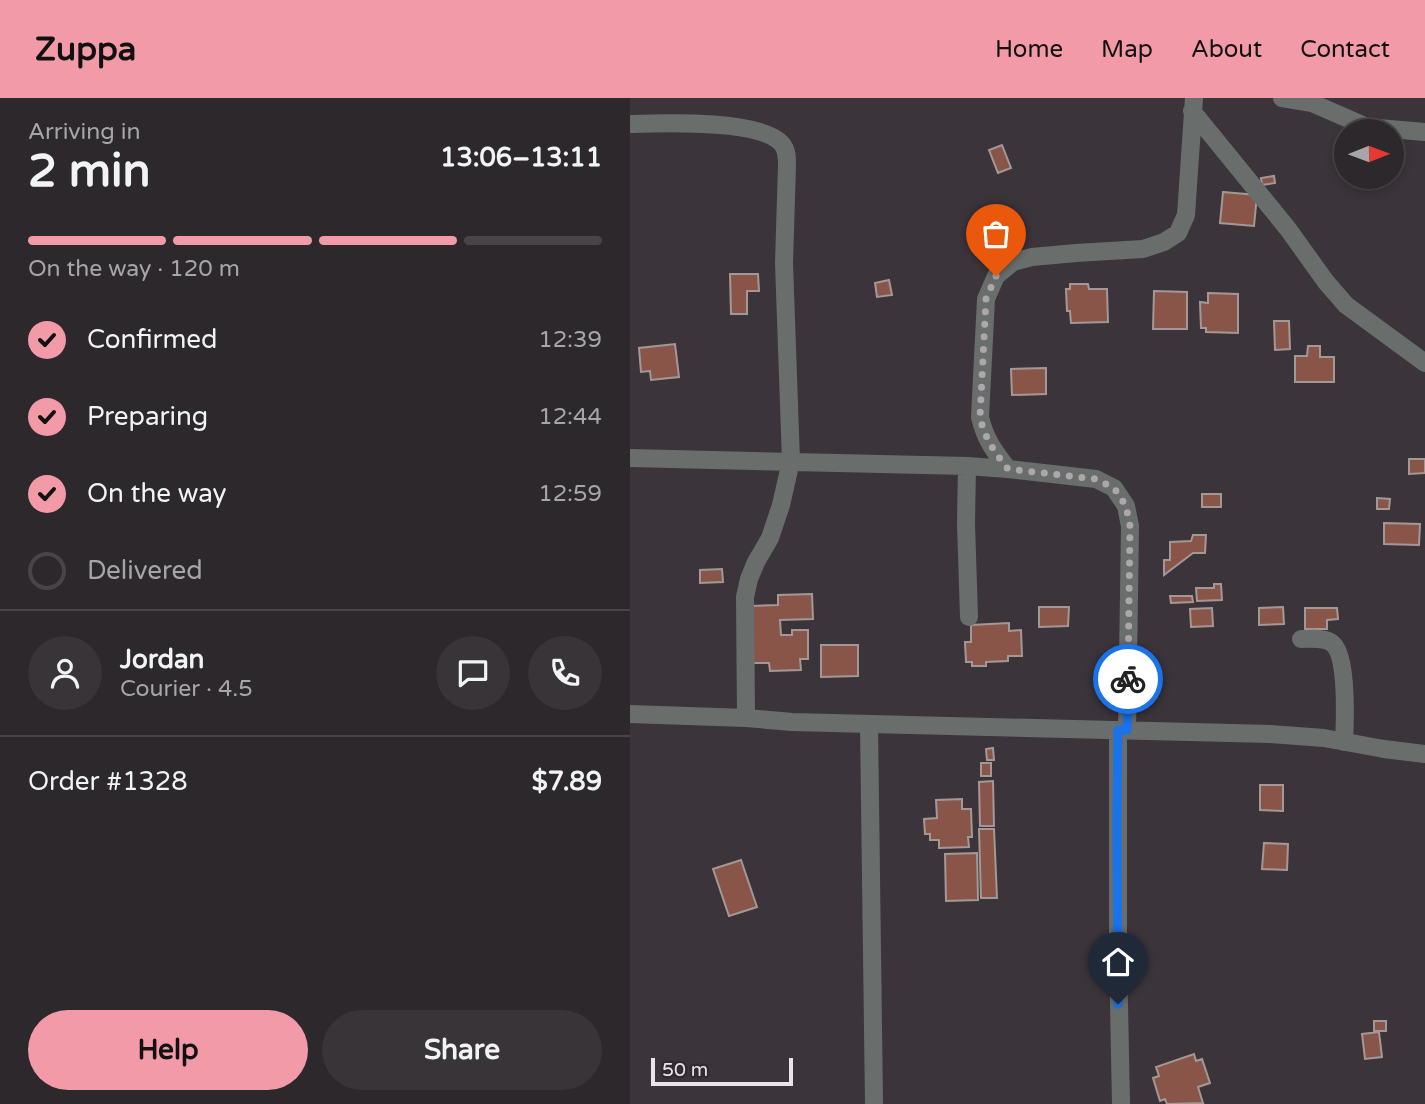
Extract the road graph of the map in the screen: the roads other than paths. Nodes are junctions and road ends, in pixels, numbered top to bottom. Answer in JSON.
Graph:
{"nodes":[{"id":1,"x":1282,"y":98,"type":"edge"},
{"id":2,"x":1193,"y":105,"type":"edge"},
{"id":3,"x":630,"y":124,"type":"edge"},
{"id":4,"x":1425,"y":132,"type":"edge"},
{"id":5,"x":1425,"y":363,"type":"edge"},
{"id":6,"x":630,"y":458,"type":"edge"},
{"id":7,"x":791,"y":461,"type":"junction"},
{"id":8,"x":967,"y":466,"type":"junction"},
{"id":9,"x":1008,"y":469,"type":"junction"},
{"id":10,"x":969,"y":617,"type":"dead end"},
{"id":11,"x":1301,"y":639,"type":"dead end"},
{"id":12,"x":630,"y":715,"type":"edge"},
{"id":13,"x":746,"y":718,"type":"junction"},
{"id":14,"x":869,"y":724,"type":"junction"},
{"id":15,"x":1123,"y":730,"type":"junction"},
{"id":16,"x":1344,"y":742,"type":"junction"},
{"id":17,"x":1425,"y":754,"type":"edge"},
{"id":18,"x":874,"y":1104,"type":"edge"},
{"id":19,"x":1122,"y":1104,"type":"edge"}],
"edges":[{"from":1,"to":4,"type":"street"},
{"from":2,"to":5,"type":"street"},
{"from":2,"to":9,"type":"street"},
{"from":3,"to":7,"type":"street"},
{"from":6,"to":7,"type":"street"},
{"from":7,"to":8,"type":"street"},
{"from":7,"to":13,"type":"street"},
{"from":8,"to":9,"type":"street"},
{"from":8,"to":10,"type":"street"},
{"from":9,"to":15,"type":"street"},
{"from":11,"to":16,"type":"street"},
{"from":12,"to":13,"type":"street"},
{"from":13,"to":14,"type":"street"},
{"from":14,"to":15,"type":"street"},
{"from":14,"to":18,"type":"street"},
{"from":15,"to":16,"type":"street"},
{"from":15,"to":19,"type":"street"},
{"from":16,"to":17,"type":"street"}]}
